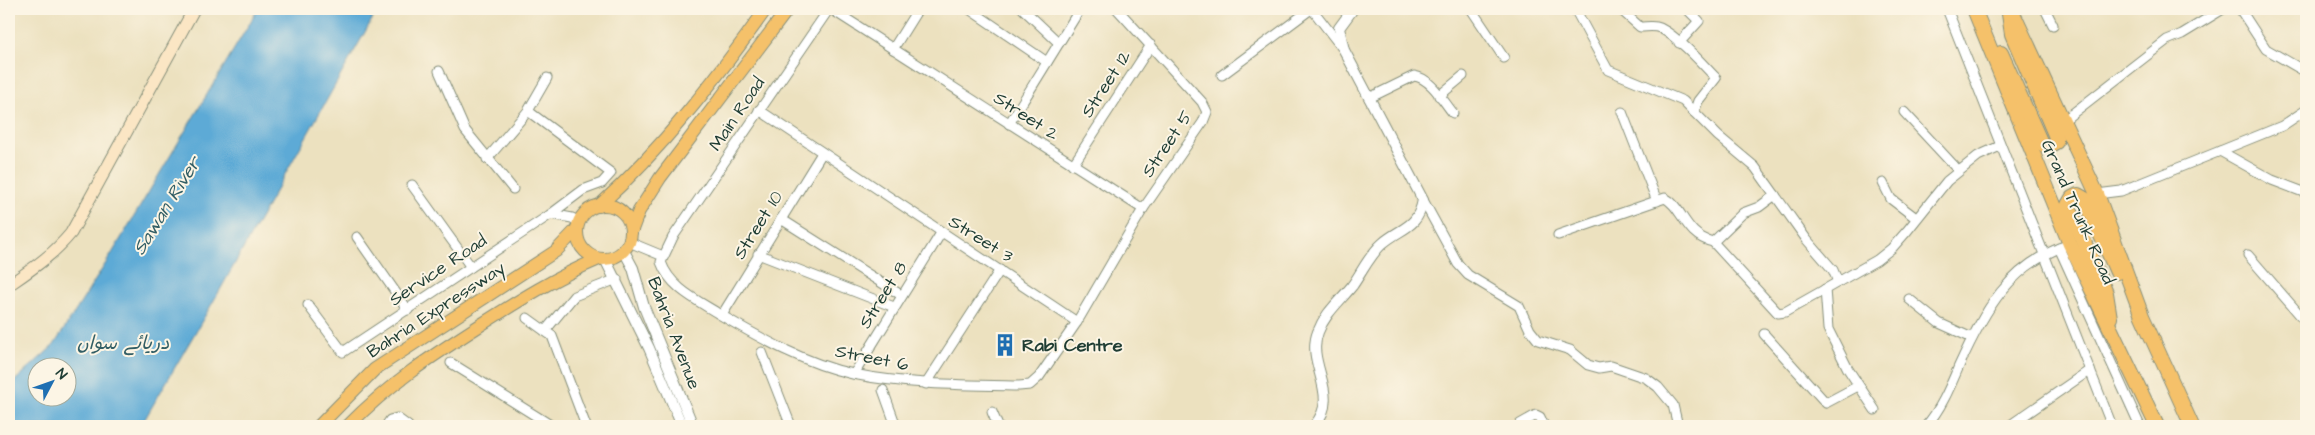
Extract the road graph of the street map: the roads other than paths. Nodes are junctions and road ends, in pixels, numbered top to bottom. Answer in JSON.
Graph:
{"nodes":[{"id":1,"x":194,"y":9,"type":"edge"},
{"id":2,"x":766,"y":9,"type":"edge"},
{"id":3,"x":788,"y":9,"type":"edge"},
{"id":4,"x":830,"y":9,"type":"edge"},
{"id":5,"x":918,"y":9,"type":"edge"},
{"id":6,"x":969,"y":9,"type":"edge"},
{"id":7,"x":1023,"y":9,"type":"edge"},
{"id":8,"x":1080,"y":9,"type":"edge"},
{"id":9,"x":1117,"y":9,"type":"edge"},
{"id":10,"x":1312,"y":9,"type":"edge"},
{"id":11,"x":1353,"y":9,"type":"edge"},
{"id":12,"x":1471,"y":9,"type":"edge"},
{"id":13,"x":1575,"y":9,"type":"edge"},
{"id":14,"x":1620,"y":9,"type":"edge"},
{"id":15,"x":1687,"y":9,"type":"edge"},
{"id":16,"x":1947,"y":9,"type":"edge"},
{"id":17,"x":1975,"y":9,"type":"edge"},
{"id":18,"x":2008,"y":9,"type":"edge"},
{"id":19,"x":2012,"y":9,"type":"edge"},
{"id":20,"x":2045,"y":9,"type":"edge"},
{"id":21,"x":2223,"y":9,"type":"edge"},
{"id":22,"x":2240,"y":9,"type":"edge"},
{"id":23,"x":2053,"y":26,"type":"dead end"},
{"id":24,"x":1059,"y":43,"type":"junction"},
{"id":25,"x":1679,"y":43,"type":"junction"},
{"id":26,"x":1151,"y":45,"type":"junction"},
{"id":27,"x":893,"y":49,"type":"junction"},
{"id":28,"x":1344,"y":50,"type":"junction"},
{"id":29,"x":1504,"y":58,"type":"dead end"},
{"id":30,"x":1047,"y":62,"type":"junction"},
{"id":31,"x":439,"y":71,"type":"dead end"},
{"id":32,"x":2306,"y":72,"type":"edge"},
{"id":33,"x":1222,"y":75,"type":"dead end"},
{"id":34,"x":1463,"y":76,"type":"dead end"},
{"id":35,"x":547,"y":78,"type":"dead end"},
{"id":36,"x":1439,"y":96,"type":"junction"},
{"id":37,"x":1369,"y":98,"type":"junction"},
{"id":38,"x":528,"y":110,"type":"junction"},
{"id":39,"x":759,"y":110,"type":"junction"},
{"id":40,"x":2306,"y":110,"type":"edge"},
{"id":41,"x":1453,"y":112,"type":"dead end"},
{"id":42,"x":1622,"y":112,"type":"dead end"},
{"id":43,"x":1694,"y":112,"type":"junction"},
{"id":44,"x":1904,"y":112,"type":"dead end"},
{"id":45,"x":2063,"y":121,"type":"junction"},
{"id":46,"x":1010,"y":124,"type":"junction"},
{"id":47,"x":2000,"y":146,"type":"junction"},
{"id":48,"x":2220,"y":151,"type":"junction"},
{"id":49,"x":822,"y":153,"type":"junction"},
{"id":50,"x":487,"y":159,"type":"junction"},
{"id":51,"x":1073,"y":165,"type":"junction"},
{"id":52,"x":1958,"y":170,"type":"junction"},
{"id":53,"x":1883,"y":183,"type":"dead end"},
{"id":54,"x":412,"y":185,"type":"dead end"},
{"id":55,"x":513,"y":189,"type":"dead end"},
{"id":56,"x":2306,"y":193,"type":"edge"},
{"id":57,"x":1775,"y":194,"type":"junction"},
{"id":58,"x":2097,"y":194,"type":"junction"},
{"id":59,"x":1423,"y":200,"type":"junction"},
{"id":60,"x":1657,"y":201,"type":"junction"},
{"id":61,"x":599,"y":206,"type":"junction"},
{"id":62,"x":1143,"y":209,"type":"junction"},
{"id":63,"x":552,"y":214,"type":"junction"},
{"id":64,"x":1916,"y":218,"type":"junction"},
{"id":65,"x":781,"y":219,"type":"junction"},
{"id":66,"x":578,"y":225,"type":"junction"},
{"id":67,"x":941,"y":233,"type":"junction"},
{"id":68,"x":1558,"y":234,"type":"dead end"},
{"id":69,"x":357,"y":237,"type":"dead end"},
{"id":70,"x":628,"y":242,"type":"junction"},
{"id":71,"x":1713,"y":242,"type":"junction"},
{"id":72,"x":2064,"y":246,"type":"junction"},
{"id":73,"x":758,"y":254,"type":"junction"},
{"id":74,"x":664,"y":256,"type":"junction"},
{"id":75,"x":2044,"y":256,"type":"junction"},
{"id":76,"x":2248,"y":256,"type":"dead end"},
{"id":77,"x":602,"y":259,"type":"junction"},
{"id":78,"x":471,"y":267,"type":"junction"},
{"id":79,"x":1000,"y":270,"type":"junction"},
{"id":80,"x":617,"y":279,"type":"junction"},
{"id":81,"x":1838,"y":282,"type":"junction"},
{"id":82,"x":9,"y":284,"type":"edge"},
{"id":83,"x":1825,"y":289,"type":"junction"},
{"id":84,"x":901,"y":295,"type":"junction"},
{"id":85,"x":1909,"y":299,"type":"dead end"},
{"id":86,"x":308,"y":305,"type":"dead end"},
{"id":87,"x":894,"y":308,"type":"junction"},
{"id":88,"x":408,"y":310,"type":"junction"},
{"id":89,"x":722,"y":316,"type":"junction"},
{"id":90,"x":2142,"y":316,"type":"junction"},
{"id":91,"x":527,"y":318,"type":"dead end"},
{"id":92,"x":1077,"y":322,"type":"junction"},
{"id":93,"x":2306,"y":322,"type":"edge"},
{"id":94,"x":545,"y":331,"type":"junction"},
{"id":95,"x":2113,"y":333,"type":"junction"},
{"id":96,"x":1764,"y":334,"type":"dead end"},
{"id":97,"x":1972,"y":338,"type":"junction"},
{"id":98,"x":762,"y":352,"type":"dead end"},
{"id":99,"x":451,"y":363,"type":"dead end"},
{"id":100,"x":2090,"y":370,"type":"junction"},
{"id":101,"x":854,"y":374,"type":"junction"},
{"id":102,"x":926,"y":384,"type":"junction"},
{"id":103,"x":1858,"y":386,"type":"junction"},
{"id":104,"x":882,"y":390,"type":"dead end"},
{"id":105,"x":1875,"y":410,"type":"dead end"},
{"id":106,"x":992,"y":412,"type":"dead end"},
{"id":107,"x":1520,"y":424,"type":"dead end"},
{"id":108,"x":319,"y":426,"type":"edge"},
{"id":109,"x":348,"y":426,"type":"edge"},
{"id":110,"x":386,"y":426,"type":"edge"},
{"id":111,"x":408,"y":426,"type":"edge"},
{"id":112,"x":552,"y":426,"type":"edge"},
{"id":113,"x":586,"y":426,"type":"edge"},
{"id":114,"x":682,"y":426,"type":"edge"},
{"id":115,"x":693,"y":426,"type":"edge"},
{"id":116,"x":791,"y":426,"type":"edge"},
{"id":117,"x":896,"y":426,"type":"edge"},
{"id":118,"x":998,"y":426,"type":"edge"},
{"id":119,"x":1314,"y":426,"type":"edge"},
{"id":120,"x":1544,"y":426,"type":"edge"},
{"id":121,"x":1678,"y":426,"type":"edge"},
{"id":122,"x":1926,"y":426,"type":"edge"},
{"id":123,"x":2009,"y":426,"type":"edge"},
{"id":124,"x":2112,"y":426,"type":"edge"},
{"id":125,"x":2140,"y":426,"type":"edge"},
{"id":126,"x":2157,"y":426,"type":"edge"},
{"id":127,"x":2192,"y":426,"type":"edge"}],
"edges":[{"from":1,"to":82,"type":"main road"},
{"from":2,"to":61,"type":"main road"},
{"from":3,"to":70,"type":"main road"},
{"from":4,"to":27,"type":"street","name":"Street 2"},
{"from":4,"to":39,"type":"street","name":"Main Road"},
{"from":5,"to":27,"type":"street"},
{"from":6,"to":30,"type":"street"},
{"from":7,"to":24,"type":"street"},
{"from":8,"to":24,"type":"street"},
{"from":9,"to":26,"type":"street","name":"Street 5"},
{"from":10,"to":28,"type":"street"},
{"from":10,"to":33,"type":"street"},
{"from":11,"to":28,"type":"street"},
{"from":12,"to":29,"type":"street"},
{"from":13,"to":43,"type":"street"},
{"from":14,"to":25,"type":"street"},
{"from":15,"to":25,"type":"street"},
{"from":16,"to":47,"type":"street"},
{"from":17,"to":18,"type":"highway"},
{"from":17,"to":72,"type":"highway","name":"Grand Trunk Road"},
{"from":19,"to":45,"type":"highway","name":"Grand Trunk Road"},
{"from":20,"to":23,"type":"street"},
{"from":21,"to":45,"type":"street"},
{"from":22,"to":32,"type":"street"},
{"from":24,"to":30,"type":"street"},
{"from":25,"to":43,"type":"street"},
{"from":26,"to":51,"type":"street","name":"Street 12"},
{"from":26,"to":62,"type":"street","name":"Street 5"},
{"from":27,"to":46,"type":"street","name":"Street 2"},
{"from":28,"to":37,"type":"street"},
{"from":30,"to":46,"type":"street"},
{"from":31,"to":50,"type":"street"},
{"from":34,"to":36,"type":"street"},
{"from":35,"to":38,"type":"street"},
{"from":36,"to":37,"type":"street"},
{"from":36,"to":41,"type":"street"},
{"from":37,"to":59,"type":"street"},
{"from":38,"to":50,"type":"street"},
{"from":38,"to":63,"type":"street","name":"Service Road"},
{"from":39,"to":49,"type":"street","name":"Street 3"},
{"from":39,"to":74,"type":"street","name":"Main Road"},
{"from":40,"to":48,"type":"street"},
{"from":42,"to":60,"type":"street"},
{"from":43,"to":57,"type":"street"},
{"from":44,"to":52,"type":"street"},
{"from":45,"to":58,"type":"highway","name":"Grand Trunk Road"},
{"from":46,"to":51,"type":"street","name":"Street 2"},
{"from":47,"to":52,"type":"street"},
{"from":47,"to":75,"type":"street"},
{"from":48,"to":56,"type":"street"},
{"from":48,"to":58,"type":"street"},
{"from":49,"to":65,"type":"street","name":"Street 10"},
{"from":49,"to":67,"type":"street","name":"Street 3"},
{"from":50,"to":55,"type":"street"},
{"from":51,"to":62,"type":"street","name":"Street 2"},
{"from":52,"to":64,"type":"street"},
{"from":53,"to":64,"type":"street"},
{"from":54,"to":78,"type":"street"},
{"from":57,"to":71,"type":"street"},
{"from":57,"to":81,"type":"street"},
{"from":58,"to":90,"type":"highway","name":"Grand Trunk Road"},
{"from":59,"to":119,"type":"street"},
{"from":59,"to":121,"type":"street"},
{"from":60,"to":68,"type":"street"},
{"from":60,"to":71,"type":"street"},
{"from":61,"to":66,"type":"main road"},
{"from":61,"to":70,"type":"main road"},
{"from":62,"to":92,"type":"street"},
{"from":63,"to":66,"type":"street"},
{"from":63,"to":78,"type":"street","name":"Service Road"},
{"from":64,"to":81,"type":"street"},
{"from":65,"to":73,"type":"street","name":"Street 10"},
{"from":65,"to":84,"type":"street"},
{"from":66,"to":77,"type":"main road"},
{"from":66,"to":108,"type":"main road","name":"Bahria Expressway"},
{"from":67,"to":79,"type":"street","name":"Street 3"},
{"from":67,"to":84,"type":"street","name":"Street 8"},
{"from":69,"to":88,"type":"street"},
{"from":70,"to":74,"type":"street"},
{"from":70,"to":77,"type":"main road"},
{"from":70,"to":115,"type":"street","name":"Bahria Avenue"},
{"from":71,"to":83,"type":"street"},
{"from":72,"to":75,"type":"street"},
{"from":72,"to":95,"type":"highway","name":"Grand Trunk Road"},
{"from":72,"to":125,"type":"street"},
{"from":73,"to":87,"type":"street"},
{"from":73,"to":89,"type":"street","name":"Street 10"},
{"from":74,"to":89,"type":"street","name":"Street 6"},
{"from":75,"to":97,"type":"street"},
{"from":75,"to":100,"type":"street"},
{"from":76,"to":93,"type":"street"},
{"from":77,"to":80,"type":"street","name":"Bahria Avenue"},
{"from":77,"to":109,"type":"main road","name":"Bahria Expressway"},
{"from":78,"to":88,"type":"street","name":"Service Road"},
{"from":79,"to":92,"type":"street","name":"Street 3"},
{"from":79,"to":102,"type":"street"},
{"from":80,"to":94,"type":"street"},
{"from":80,"to":114,"type":"street","name":"Bahria Avenue"},
{"from":81,"to":83,"type":"street"},
{"from":83,"to":103,"type":"street"},
{"from":84,"to":87,"type":"street","name":"Street 8"},
{"from":85,"to":97,"type":"street"},
{"from":86,"to":88,"type":"street","name":"Service Road"},
{"from":87,"to":101,"type":"street","name":"Street 8"},
{"from":89,"to":101,"type":"street","name":"Street 6"},
{"from":90,"to":95,"type":"highway"},
{"from":90,"to":127,"type":"highway","name":"Grand Trunk Road"},
{"from":91,"to":94,"type":"street"},
{"from":92,"to":102,"type":"street","name":"Street 6"},
{"from":94,"to":113,"type":"street"},
{"from":95,"to":126,"type":"highway","name":"Grand Trunk Road"},
{"from":96,"to":103,"type":"street"},
{"from":97,"to":122,"type":"street"},
{"from":98,"to":116,"type":"street"},
{"from":99,"to":112,"type":"street"},
{"from":100,"to":123,"type":"street"},
{"from":100,"to":124,"type":"street"},
{"from":101,"to":102,"type":"street","name":"Street 6"},
{"from":103,"to":105,"type":"street"},
{"from":104,"to":117,"type":"street"},
{"from":106,"to":118,"type":"street"},
{"from":107,"to":120,"type":"street"},
{"from":110,"to":111,"type":"street"}]}
